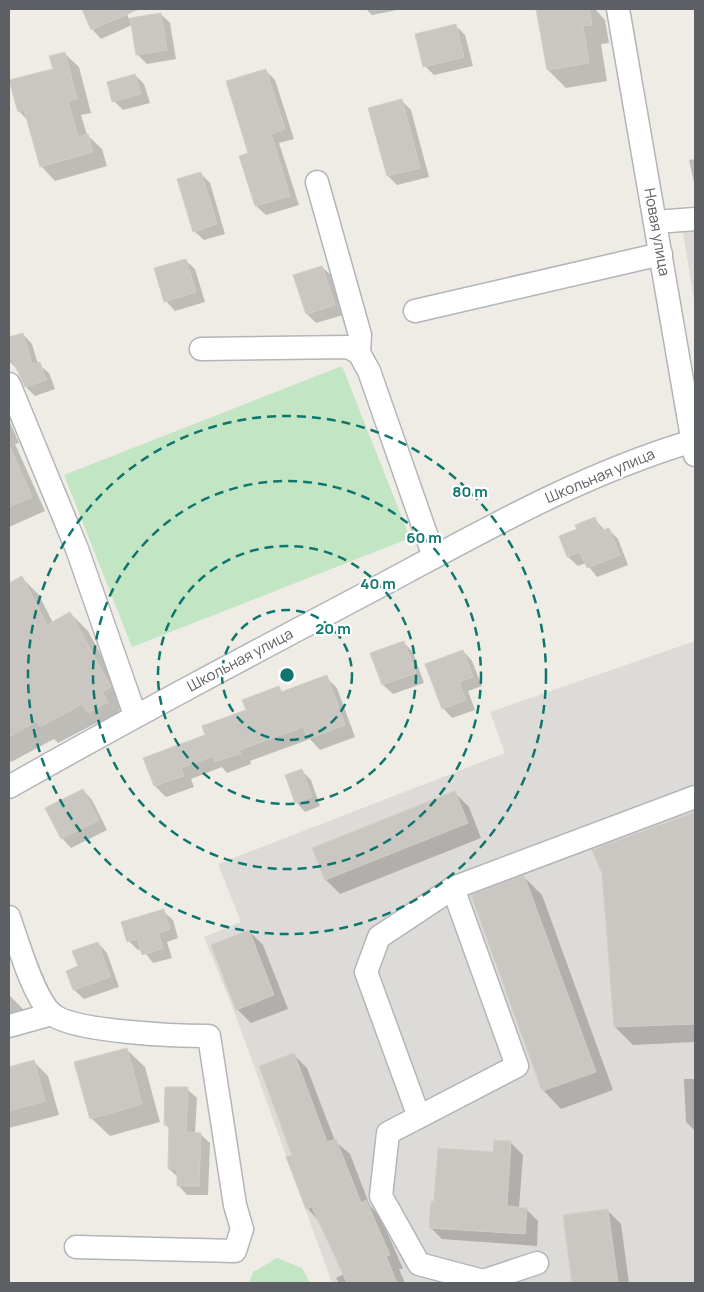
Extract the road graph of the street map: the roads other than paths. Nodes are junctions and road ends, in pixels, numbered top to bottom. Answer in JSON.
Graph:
{"nodes":[{"id":1,"x":618,"y":9,"type":"edge"},
{"id":2,"x":317,"y":182,"type":"dead end"},
{"id":3,"x":695,"y":220,"type":"edge"},
{"id":4,"x":656,"y":222,"type":"junction"},
{"id":5,"x":661,"y":254,"type":"junction"},
{"id":6,"x":414,"y":311,"type":"dead end"},
{"id":7,"x":202,"y":349,"type":"dead end"},
{"id":8,"x":359,"y":353,"type":"junction"},
{"id":9,"x":9,"y":384,"type":"edge"},
{"id":10,"x":693,"y":437,"type":"edge"},
{"id":11,"x":434,"y":557,"type":"junction"},
{"id":12,"x":135,"y":715,"type":"junction"},
{"id":13,"x":9,"y":787,"type":"edge"},
{"id":14,"x":695,"y":797,"type":"edge"},
{"id":15,"x":453,"y":888,"type":"junction"},
{"id":16,"x":9,"y":917,"type":"edge"},
{"id":17,"x":14,"y":946,"type":"edge"},
{"id":18,"x":52,"y":1014,"type":"junction"},
{"id":19,"x":9,"y":1026,"type":"edge"},
{"id":20,"x":419,"y":1117,"type":"junction"},
{"id":21,"x":76,"y":1247,"type":"dead end"},
{"id":22,"x":537,"y":1263,"type":"dead end"}],
"edges":[{"from":1,"to":4,"type":"street","name":"Новая улица"},
{"from":2,"to":8,"type":"street"},
{"from":3,"to":4,"type":"street"},
{"from":4,"to":5,"type":"street","name":"Новая улица"},
{"from":5,"to":6,"type":"street"},
{"from":5,"to":10,"type":"street","name":"Новая улица"},
{"from":7,"to":8,"type":"street"},
{"from":8,"to":11,"type":"street"},
{"from":9,"to":12,"type":"street"},
{"from":10,"to":11,"type":"street","name":"Школьная улица"},
{"from":11,"to":12,"type":"street","name":"Школьная улица"},
{"from":12,"to":13,"type":"street","name":"Школьная улица"},
{"from":14,"to":15,"type":"street"},
{"from":15,"to":20,"type":"street"},
{"from":15,"to":20,"type":"street"},
{"from":16,"to":17,"type":"street"},
{"from":17,"to":18,"type":"street"},
{"from":18,"to":19,"type":"street"},
{"from":18,"to":21,"type":"street"},
{"from":20,"to":22,"type":"street"}]}
